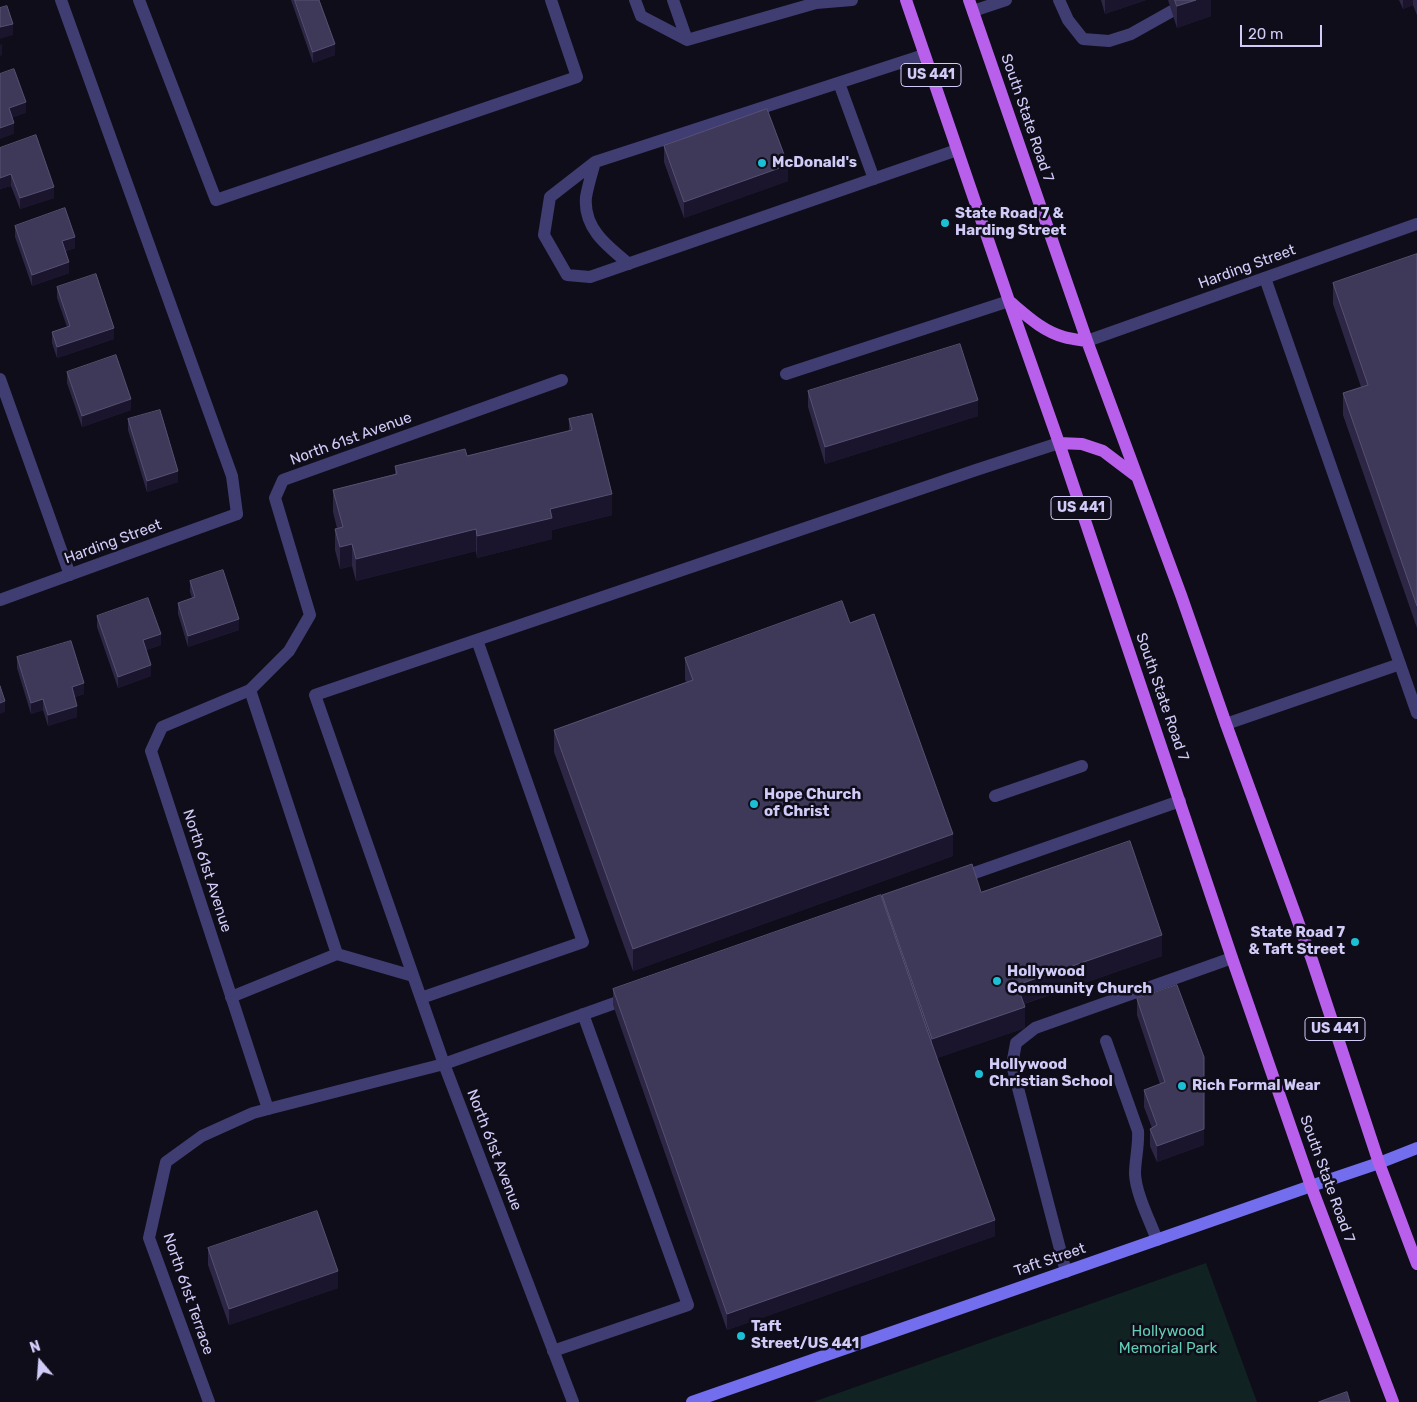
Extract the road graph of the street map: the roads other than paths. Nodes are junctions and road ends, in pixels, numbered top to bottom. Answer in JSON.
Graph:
{"nodes":[{"id":1,"x":61,"y":0,"type":"edge"},
{"id":2,"x":139,"y":0,"type":"edge"},
{"id":3,"x":551,"y":0,"type":"edge"},
{"id":4,"x":635,"y":0,"type":"edge"},
{"id":5,"x":673,"y":0,"type":"edge"},
{"id":6,"x":852,"y":0,"type":"edge"},
{"id":7,"x":906,"y":0,"type":"edge"},
{"id":8,"x":1006,"y":0,"type":"edge"},
{"id":9,"x":1059,"y":0,"type":"edge"},
{"id":10,"x":815,"y":2,"type":"edge"},
{"id":11,"x":971,"y":6,"type":"edge"},
{"id":12,"x":1172,"y":12,"type":"dead end"},
{"id":13,"x":687,"y":40,"type":"junction"},
{"id":14,"x":924,"y":55,"type":"junction"},
{"id":15,"x":838,"y":83,"type":"junction"},
{"id":16,"x":957,"y":150,"type":"junction"},
{"id":17,"x":595,"y":162,"type":"junction"},
{"id":18,"x":874,"y":179,"type":"junction"},
{"id":19,"x":1417,"y":224,"type":"edge"},
{"id":20,"x":629,"y":264,"type":"junction"},
{"id":21,"x":1265,"y":278,"type":"junction"},
{"id":22,"x":1009,"y":301,"type":"junction"},
{"id":23,"x":1087,"y":341,"type":"junction"},
{"id":24,"x":786,"y":374,"type":"dead end"},
{"id":25,"x":0,"y":379,"type":"edge"},
{"id":26,"x":562,"y":380,"type":"dead end"},
{"id":27,"x":1059,"y":443,"type":"junction"},
{"id":28,"x":1136,"y":476,"type":"junction"},
{"id":29,"x":70,"y":575,"type":"junction"},
{"id":30,"x":0,"y":600,"type":"edge"},
{"id":31,"x":477,"y":640,"type":"junction"},
{"id":32,"x":1400,"y":664,"type":"junction"},
{"id":33,"x":250,"y":690,"type":"junction"},
{"id":34,"x":1417,"y":713,"type":"edge"},
{"id":35,"x":1226,"y":724,"type":"junction"},
{"id":36,"x":1082,"y":766,"type":"dead end"},
{"id":37,"x":995,"y":796,"type":"dead end"},
{"id":38,"x":1180,"y":801,"type":"junction"},
{"id":39,"x":952,"y":881,"type":"edge"},
{"id":40,"x":337,"y":954,"type":"junction"},
{"id":41,"x":1232,"y":958,"type":"junction"},
{"id":42,"x":413,"y":976,"type":"junction"},
{"id":43,"x":639,"y":994,"type":"edge"},
{"id":44,"x":232,"y":997,"type":"junction"},
{"id":45,"x":421,"y":998,"type":"junction"},
{"id":46,"x":584,"y":1014,"type":"junction"},
{"id":47,"x":1106,"y":1041,"type":"dead end"},
{"id":48,"x":444,"y":1064,"type":"junction"},
{"id":49,"x":268,"y":1109,"type":"junction"},
{"id":50,"x":1417,"y":1148,"type":"edge"},
{"id":51,"x":1379,"y":1163,"type":"junction"},
{"id":52,"x":1311,"y":1186,"type":"junction"},
{"id":53,"x":1157,"y":1240,"type":"junction"},
{"id":54,"x":1417,"y":1264,"type":"edge"},
{"id":55,"x":1066,"y":1272,"type":"junction"},
{"id":56,"x":553,"y":1351,"type":"junction"},
{"id":57,"x":209,"y":1402,"type":"edge"},
{"id":58,"x":573,"y":1402,"type":"edge"},
{"id":59,"x":692,"y":1402,"type":"edge"},
{"id":60,"x":1393,"y":1402,"type":"edge"}],
"edges":[{"from":1,"to":29,"type":"street","name":"Harding Street"},
{"from":2,"to":3,"type":"street"},
{"from":4,"to":13,"type":"street"},
{"from":5,"to":13,"type":"street"},
{"from":6,"to":10,"type":"street"},
{"from":7,"to":14,"type":"main road","name":"South State Road 7","number":"US 441"},
{"from":8,"to":11,"type":"street"},
{"from":9,"to":12,"type":"street"},
{"from":10,"to":13,"type":"street"},
{"from":11,"to":23,"type":"main road","name":"South State Road 7","number":"US 441"},
{"from":14,"to":15,"type":"street"},
{"from":14,"to":16,"type":"main road","name":"South State Road 7","number":"US 441"},
{"from":15,"to":17,"type":"street"},
{"from":15,"to":18,"type":"street"},
{"from":16,"to":18,"type":"street"},
{"from":16,"to":22,"type":"main road","name":"South State Road 7","number":"US 441"},
{"from":17,"to":20,"type":"street"},
{"from":17,"to":20,"type":"street"},
{"from":18,"to":20,"type":"street"},
{"from":19,"to":21,"type":"street","name":"Harding Street"},
{"from":21,"to":23,"type":"street","name":"Harding Street"},
{"from":21,"to":32,"type":"street"},
{"from":22,"to":23,"type":"main road"},
{"from":22,"to":24,"type":"street"},
{"from":22,"to":27,"type":"main road","name":"South State Road 7","number":"US 441"},
{"from":23,"to":28,"type":"main road","name":"South State Road 7","number":"US 441"},
{"from":25,"to":29,"type":"street"},
{"from":26,"to":33,"type":"street","name":"North 61st Avenue"},
{"from":27,"to":28,"type":"main road"},
{"from":27,"to":31,"type":"street"},
{"from":27,"to":38,"type":"main road","name":"South State Road 7","number":"US 441"},
{"from":28,"to":35,"type":"main road","name":"South State Road 7","number":"US 441"},
{"from":29,"to":30,"type":"street","name":"Harding Street"},
{"from":31,"to":42,"type":"street","name":"North 61st Avenue"},
{"from":31,"to":45,"type":"street"},
{"from":32,"to":34,"type":"street"},
{"from":32,"to":35,"type":"street"},
{"from":33,"to":40,"type":"street"},
{"from":33,"to":44,"type":"street","name":"North 61st Avenue"},
{"from":35,"to":51,"type":"main road","name":"South State Road 7","number":"US 441"},
{"from":36,"to":37,"type":"street"},
{"from":38,"to":39,"type":"street"},
{"from":38,"to":41,"type":"main road","name":"South State Road 7","number":"US 441"},
{"from":40,"to":42,"type":"street"},
{"from":40,"to":44,"type":"street"},
{"from":41,"to":52,"type":"main road","name":"South State Road 7","number":"US 441"},
{"from":41,"to":55,"type":"street"},
{"from":42,"to":45,"type":"street","name":"North 61st Avenue"},
{"from":43,"to":46,"type":"street"},
{"from":44,"to":49,"type":"street","name":"North 61st Avenue"},
{"from":45,"to":48,"type":"street","name":"North 61st Avenue"},
{"from":46,"to":48,"type":"street"},
{"from":46,"to":56,"type":"street"},
{"from":47,"to":53,"type":"street"},
{"from":48,"to":49,"type":"street"},
{"from":48,"to":56,"type":"street","name":"North 61st Avenue"},
{"from":49,"to":57,"type":"street","name":"North 61st Terrace"},
{"from":50,"to":51,"type":"street","name":"Taft Street"},
{"from":51,"to":52,"type":"street","name":"Taft Street"},
{"from":51,"to":54,"type":"main road","name":"South State Road 7","number":"US 441"},
{"from":52,"to":53,"type":"street","name":"Taft Street"},
{"from":52,"to":60,"type":"main road","name":"South State Road 7","number":"US 441"},
{"from":53,"to":55,"type":"street","name":"Taft Street"},
{"from":55,"to":59,"type":"street","name":"Taft Street"},
{"from":56,"to":58,"type":"street","name":"North 61st Avenue"}]}
